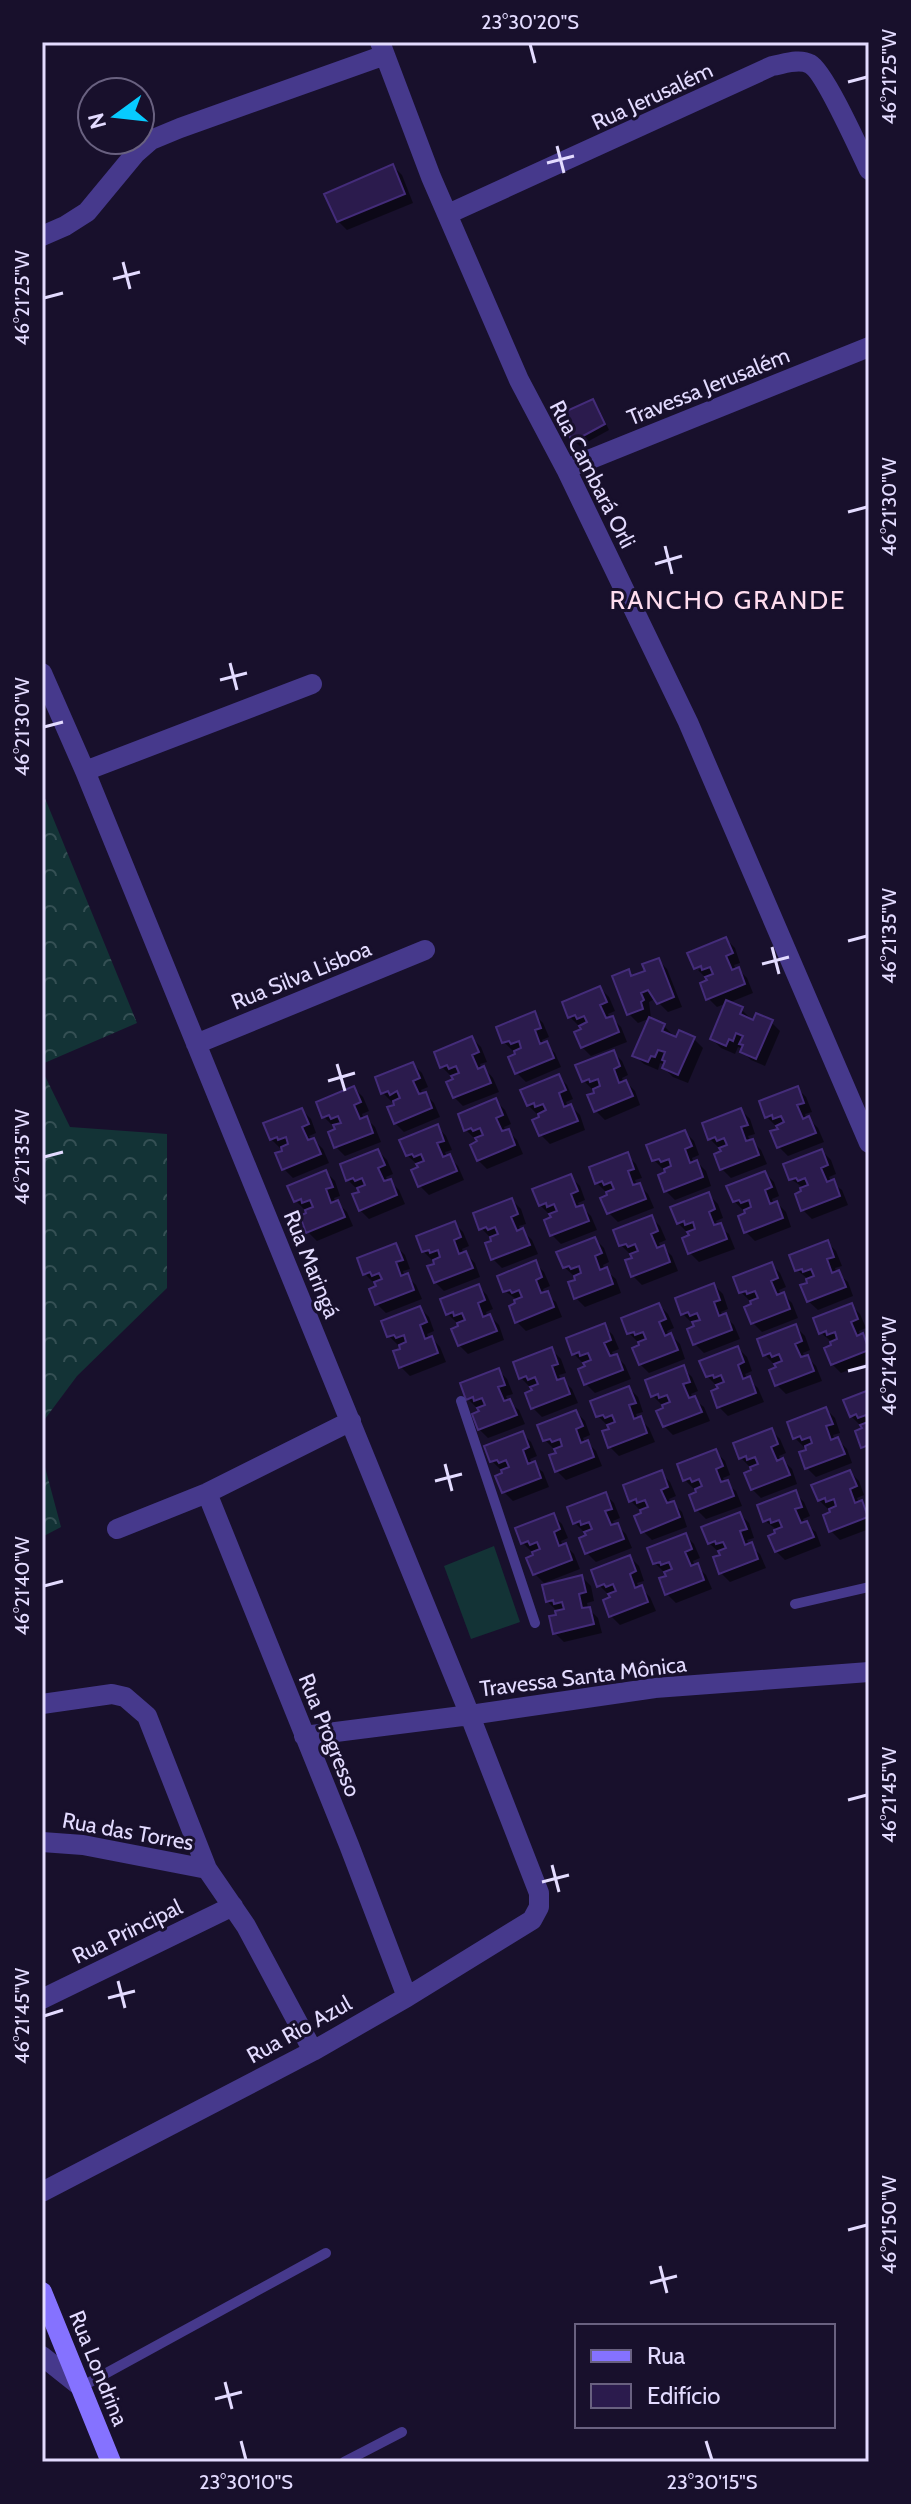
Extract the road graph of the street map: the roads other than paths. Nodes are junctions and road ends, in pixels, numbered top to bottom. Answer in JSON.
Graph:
{"nodes":[{"id":1,"x":383,"y":48,"type":"edge"},
{"id":2,"x":869,"y":170,"type":"edge"},
{"id":3,"x":448,"y":214,"type":"junction"},
{"id":4,"x":42,"y":236,"type":"edge"},
{"id":5,"x":869,"y":347,"type":"edge"},
{"id":6,"x":566,"y":469,"type":"junction"},
{"id":7,"x":42,"y":673,"type":"edge"},
{"id":8,"x":312,"y":684,"type":"dead end"},
{"id":9,"x":85,"y":771,"type":"junction"},
{"id":10,"x":425,"y":950,"type":"dead end"},
{"id":11,"x":196,"y":1044,"type":"junction"},
{"id":12,"x":867,"y":1132,"type":"edge"},
{"id":13,"x":461,"y":1401,"type":"dead end"},
{"id":14,"x":351,"y":1421,"type":"junction"},
{"id":15,"x":207,"y":1493,"type":"junction"},
{"id":16,"x":117,"y":1529,"type":"dead end"},
{"id":17,"x":869,"y":1587,"type":"edge"},
{"id":18,"x":795,"y":1604,"type":"dead end"},
{"id":19,"x":535,"y":1623,"type":"dead end"},
{"id":20,"x":869,"y":1672,"type":"edge"},
{"id":21,"x":42,"y":1704,"type":"edge"},
{"id":22,"x":470,"y":1715,"type":"junction"},
{"id":23,"x":304,"y":1736,"type":"junction"},
{"id":24,"x":42,"y":1842,"type":"edge"},
{"id":25,"x":207,"y":1869,"type":"junction"},
{"id":26,"x":534,"y":1876,"type":"joint"},
{"id":27,"x":233,"y":1906,"type":"junction"},
{"id":28,"x":407,"y":1997,"type":"junction"},
{"id":29,"x":42,"y":1999,"type":"edge"},
{"id":30,"x":313,"y":2051,"type":"junction"},
{"id":31,"x":42,"y":2192,"type":"edge"},
{"id":32,"x":326,"y":2253,"type":"dead end"},
{"id":33,"x":42,"y":2292,"type":"edge"},
{"id":34,"x":42,"y":2356,"type":"edge"},
{"id":35,"x":81,"y":2387,"type":"junction"},
{"id":36,"x":402,"y":2432,"type":"dead end"},
{"id":37,"x":111,"y":2462,"type":"edge"},
{"id":38,"x":344,"y":2462,"type":"edge"}],
"edges":[{"from":1,"to":3,"type":"street","name":"Rua Cambará Orli"},
{"from":1,"to":4,"type":"street"},
{"from":2,"to":3,"type":"street","name":"Rua Jerusalém"},
{"from":3,"to":6,"type":"street","name":"Rua Cambará Orli"},
{"from":5,"to":6,"type":"street","name":"Travessa Jerusalém"},
{"from":6,"to":12,"type":"street","name":"Rua Cambará Orli"},
{"from":7,"to":9,"type":"street","name":"Rua Maringá"},
{"from":8,"to":9,"type":"street"},
{"from":9,"to":11,"type":"street","name":"Rua Maringá"},
{"from":10,"to":11,"type":"street","name":"Rua Silva Lisboa"},
{"from":11,"to":14,"type":"street","name":"Rua Maringá"},
{"from":13,"to":19,"type":"lane"},
{"from":14,"to":15,"type":"street"},
{"from":14,"to":22,"type":"street","name":"Rua Maringá"},
{"from":15,"to":16,"type":"street"},
{"from":15,"to":23,"type":"street","name":"Rua Progresso"},
{"from":17,"to":18,"type":"lane"},
{"from":20,"to":22,"type":"street","name":"Travessa Santa Mônica"},
{"from":21,"to":25,"type":"street"},
{"from":22,"to":23,"type":"street","name":"Travessa Santa Mônica"},
{"from":22,"to":26,"type":"street","name":"Rua Maringá"},
{"from":23,"to":28,"type":"street","name":"Rua Progresso"},
{"from":24,"to":25,"type":"street","name":"Rua das Torres"},
{"from":25,"to":27,"type":"street"},
{"from":26,"to":28,"type":"street","name":"Rua Rio Azul"},
{"from":27,"to":29,"type":"street","name":"Rua Principal"},
{"from":27,"to":30,"type":"street"},
{"from":28,"to":30,"type":"street","name":"Rua Rio Azul"},
{"from":30,"to":31,"type":"street","name":"Rua Rio Azul"},
{"from":32,"to":35,"type":"lane"},
{"from":33,"to":35,"type":"street","name":"Rua Londrina"},
{"from":34,"to":35,"type":"street"},
{"from":35,"to":37,"type":"street","name":"Rua Londrina"},
{"from":36,"to":38,"type":"lane"}]}
